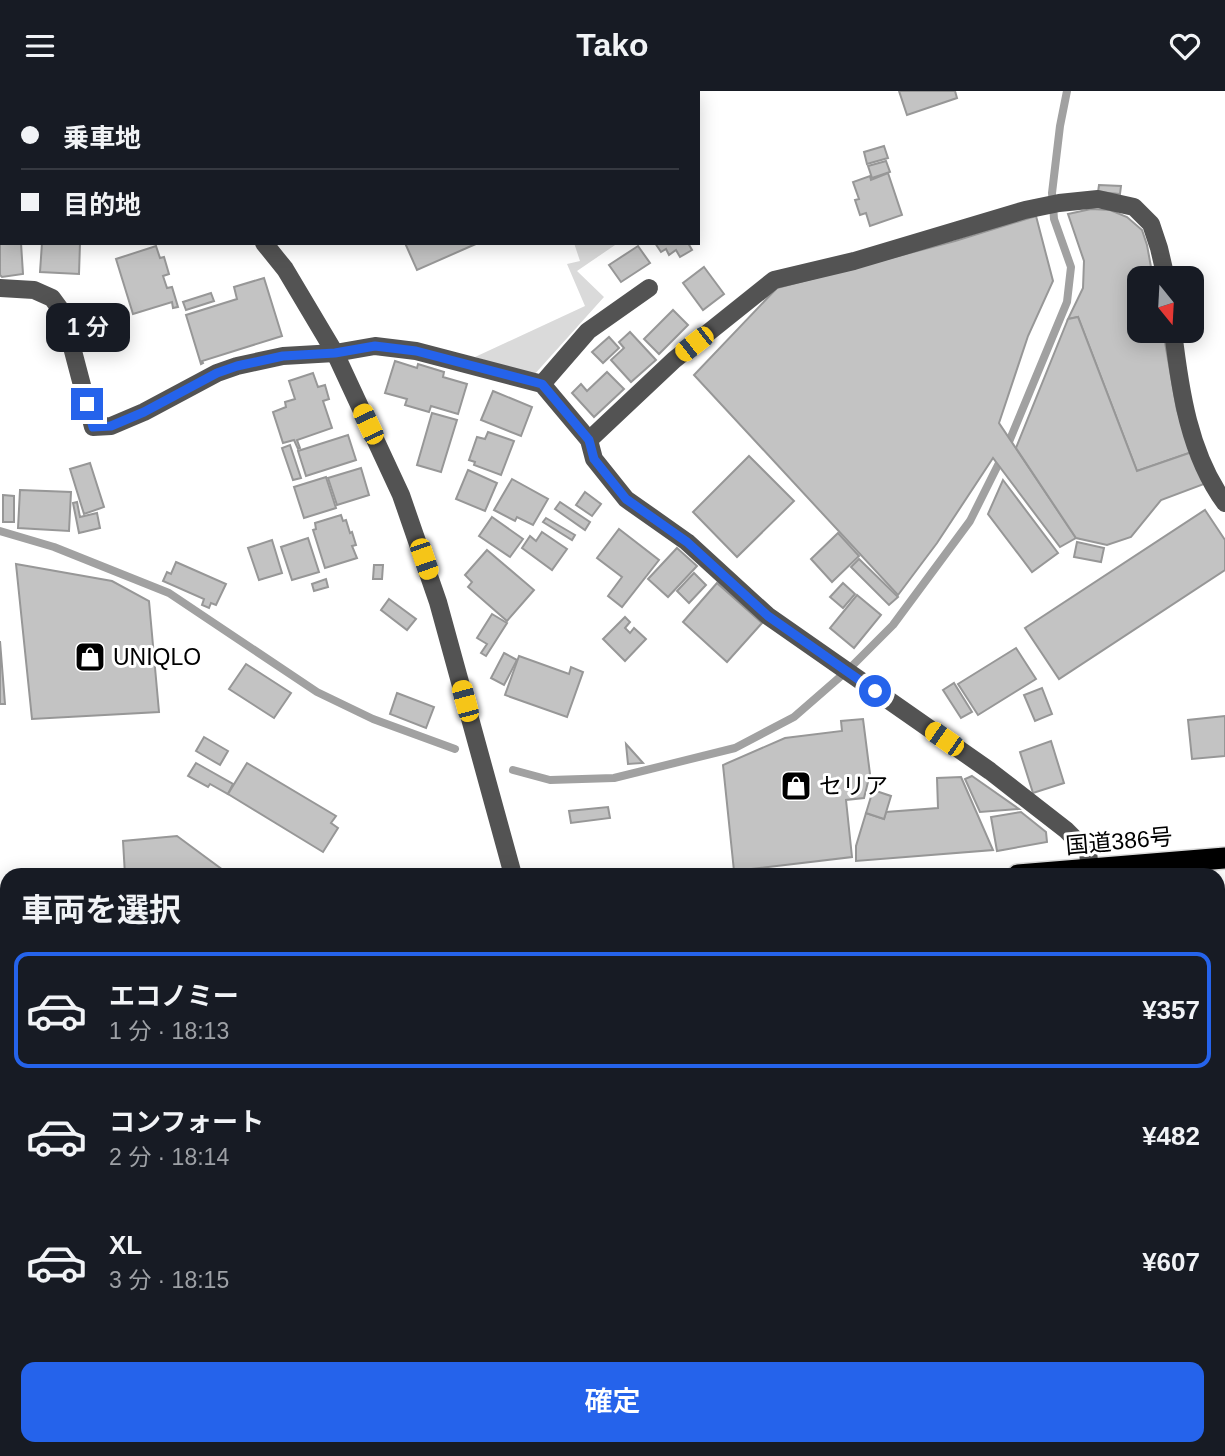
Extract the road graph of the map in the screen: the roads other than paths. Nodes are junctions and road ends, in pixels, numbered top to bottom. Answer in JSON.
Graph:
{"nodes":[{"id":1,"x":266,"y":245,"type":"edge"},
{"id":2,"x":1164,"y":266,"type":"edge"},
{"id":3,"x":0,"y":288,"type":"edge"},
{"id":4,"x":649,"y":288,"type":"dead end"},
{"id":5,"x":1175,"y":343,"type":"edge"},
{"id":6,"x":335,"y":353,"type":"junction"},
{"id":7,"x":542,"y":384,"type":"junction"},
{"id":8,"x":589,"y":440,"type":"junction"},
{"id":9,"x":1225,"y":503,"type":"edge"},
{"id":10,"x":1225,"y":858,"type":"edge"},
{"id":11,"x":511,"y":868,"type":"edge"},
{"id":12,"x":1090,"y":868,"type":"edge"},
{"id":13,"x":1112,"y":868,"type":"edge"}],
"edges":[{"from":1,"to":6,"type":"street"},
{"from":2,"to":8,"type":"street"},
{"from":3,"to":6,"type":"street"},
{"from":4,"to":7,"type":"street"},
{"from":5,"to":9,"type":"street"},
{"from":6,"to":7,"type":"street"},
{"from":6,"to":11,"type":"street"},
{"from":7,"to":8,"type":"street"},
{"from":8,"to":12,"type":"street"},
{"from":10,"to":13,"type":"highway","name":"国道386号"}]}
